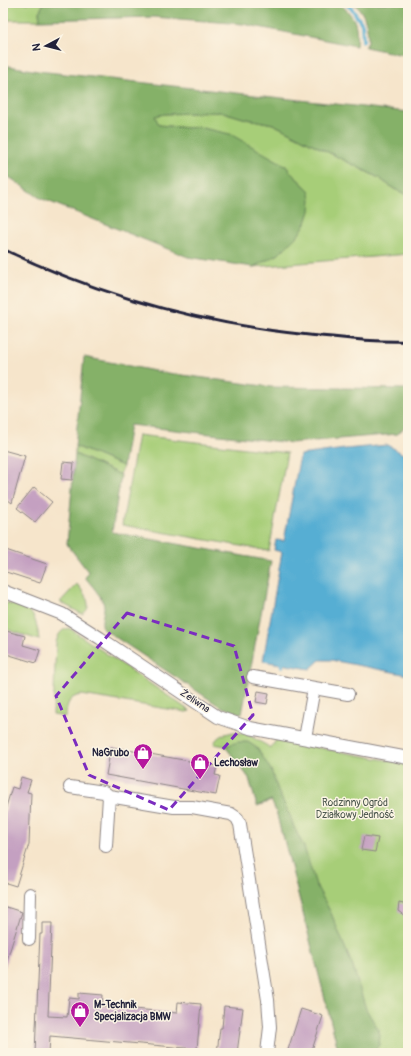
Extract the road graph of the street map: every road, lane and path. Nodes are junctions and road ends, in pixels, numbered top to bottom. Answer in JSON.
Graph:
{"nodes":[{"id":1,"x":3,"y":591,"type":"edge"},
{"id":2,"x":253,"y":678,"type":"dead end"},
{"id":3,"x":314,"y":688,"type":"junction"},
{"id":4,"x":348,"y":694,"type":"dead end"},
{"id":5,"x":305,"y":738,"type":"junction"},
{"id":6,"x":408,"y":758,"type":"edge"},
{"id":7,"x":70,"y":787,"type":"dead end"},
{"id":8,"x":109,"y":796,"type":"junction"},
{"id":9,"x":106,"y":846,"type":"dead end"},
{"id":10,"x":30,"y":894,"type":"dead end"},
{"id":11,"x":29,"y":939,"type":"dead end"},
{"id":12,"x":267,"y":1053,"type":"edge"}],
"edges":[{"from":1,"to":5,"type":"street","name":"Żeliwna"},
{"from":2,"to":3,"type":"street"},
{"from":3,"to":4,"type":"street"},
{"from":3,"to":5,"type":"street"},
{"from":5,"to":6,"type":"street","name":"Żeliwna"},
{"from":7,"to":8,"type":"street"},
{"from":8,"to":9,"type":"street"},
{"from":8,"to":12,"type":"street"},
{"from":10,"to":11,"type":"street"}]}
